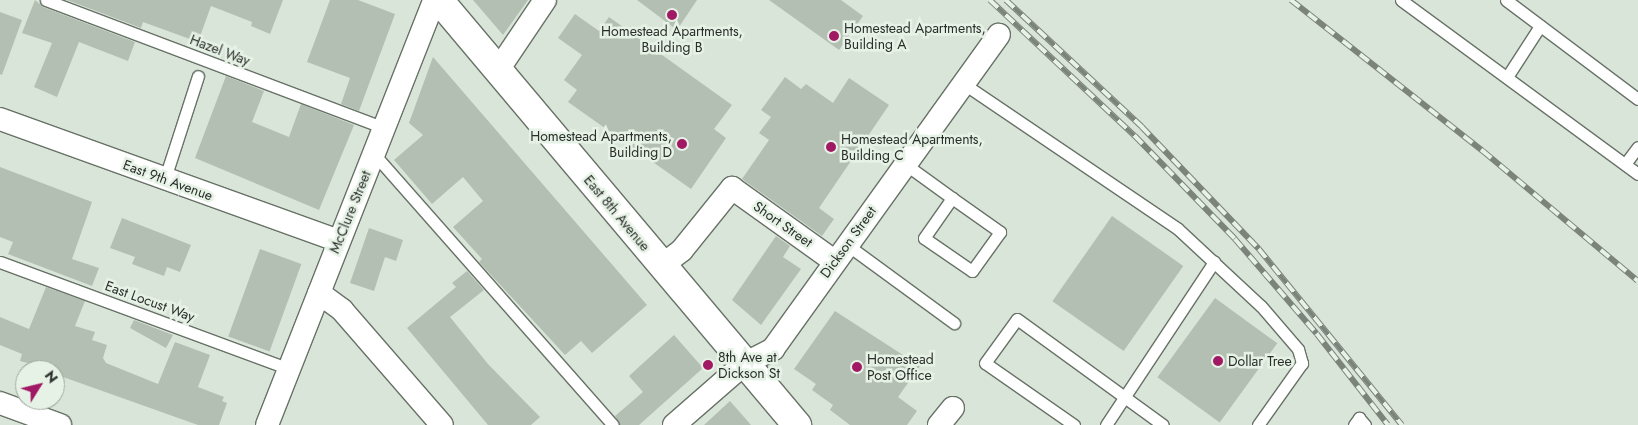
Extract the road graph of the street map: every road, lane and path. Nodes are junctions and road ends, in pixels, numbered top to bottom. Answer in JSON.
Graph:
{"nodes":[{"id":1,"x":46,"y":0,"type":"edge"},
{"id":2,"x":434,"y":0,"type":"edge"},
{"id":3,"x":439,"y":0,"type":"edge"},
{"id":4,"x":545,"y":0,"type":"edge"},
{"id":5,"x":1402,"y":0,"type":"edge"},
{"id":6,"x":1506,"y":0,"type":"edge"},
{"id":7,"x":1540,"y":26,"type":"junction"},
{"id":8,"x":999,"y":35,"type":"dead end"},
{"id":9,"x":498,"y":70,"type":"junction"},
{"id":10,"x":198,"y":76,"type":"dead end"},
{"id":11,"x":1507,"y":77,"type":"junction"},
{"id":12,"x":964,"y":84,"type":"junction"},
{"id":13,"x":1638,"y":99,"type":"edge"},
{"id":14,"x":0,"y":119,"type":"edge"},
{"id":15,"x":384,"y":128,"type":"junction"},
{"id":16,"x":1638,"y":147,"type":"edge"},
{"id":17,"x":374,"y":154,"type":"junction"},
{"id":18,"x":905,"y":164,"type":"junction"},
{"id":19,"x":1625,"y":164,"type":"junction"},
{"id":20,"x":1638,"y":174,"type":"edge"},
{"id":21,"x":165,"y":178,"type":"junction"},
{"id":22,"x":952,"y":198,"type":"junction"},
{"id":23,"x":337,"y":240,"type":"junction"},
{"id":24,"x":840,"y":252,"type":"junction"},
{"id":25,"x":0,"y":262,"type":"edge"},
{"id":26,"x":1214,"y":262,"type":"junction"},
{"id":27,"x":661,"y":266,"type":"junction"},
{"id":28,"x":319,"y":293,"type":"junction"},
{"id":29,"x":954,"y":323,"type":"dead end"},
{"id":30,"x":744,"y":364,"type":"junction"},
{"id":31,"x":290,"y":369,"type":"junction"},
{"id":32,"x":1125,"y":396,"type":"junction"},
{"id":33,"x":0,"y":402,"type":"edge"},
{"id":34,"x":60,"y":425,"type":"edge"},
{"id":35,"x":268,"y":425,"type":"edge"},
{"id":36,"x":442,"y":425,"type":"edge"},
{"id":37,"x":613,"y":425,"type":"edge"},
{"id":38,"x":674,"y":425,"type":"edge"},
{"id":39,"x":797,"y":425,"type":"edge"},
{"id":40,"x":1074,"y":425,"type":"edge"},
{"id":41,"x":1106,"y":425,"type":"edge"},
{"id":42,"x":1163,"y":425,"type":"edge"},
{"id":43,"x":1258,"y":425,"type":"edge"},
{"id":44,"x":1354,"y":425,"type":"edge"},
{"id":45,"x":1364,"y":425,"type":"edge"}],
"edges":[{"from":1,"to":15,"type":"lane","name":"Hazel Way"},
{"from":2,"to":15,"type":"street","name":"McClure Street"},
{"from":3,"to":9,"type":"main road","name":"East 8th Avenue"},
{"from":4,"to":9,"type":"street"},
{"from":5,"to":11,"type":"lane"},
{"from":6,"to":7,"type":"lane"},
{"from":7,"to":11,"type":"lane"},
{"from":7,"to":13,"type":"lane"},
{"from":8,"to":12,"type":"street","name":"Dickson Street"},
{"from":9,"to":27,"type":"main road","name":"East 8th Avenue"},
{"from":10,"to":21,"type":"lane"},
{"from":11,"to":19,"type":"lane"},
{"from":12,"to":18,"type":"street","name":"Dickson Street"},
{"from":12,"to":26,"type":"lane"},
{"from":14,"to":21,"type":"street","name":"East 9th Avenue"},
{"from":15,"to":17,"type":"street","name":"McClure Street"},
{"from":16,"to":19,"type":"lane"},
{"from":17,"to":23,"type":"street","name":"McClure Street"},
{"from":17,"to":37,"type":"lane"},
{"from":18,"to":22,"type":"lane"},
{"from":18,"to":24,"type":"street","name":"Dickson Street"},
{"from":19,"to":20,"type":"lane"},
{"from":21,"to":23,"type":"street","name":"East 9th Avenue"},
{"from":22,"to":22,"type":"lane"},
{"from":23,"to":28,"type":"street","name":"McClure Street"},
{"from":24,"to":27,"type":"street","name":"Short Street"},
{"from":24,"to":29,"type":"lane"},
{"from":24,"to":30,"type":"street","name":"Dickson Street"},
{"from":25,"to":31,"type":"lane","name":"East Locust Way"},
{"from":26,"to":32,"type":"lane"},
{"from":26,"to":43,"type":"lane"},
{"from":27,"to":30,"type":"main road","name":"East 8th Avenue"},
{"from":28,"to":31,"type":"street","name":"McClure Street"},
{"from":28,"to":36,"type":"street"},
{"from":30,"to":38,"type":"street","name":"Dickson Street"},
{"from":30,"to":39,"type":"main road","name":"East 8th Avenue"},
{"from":31,"to":35,"type":"street","name":"McClure Street"},
{"from":32,"to":40,"type":"lane"},
{"from":32,"to":41,"type":"lane"},
{"from":32,"to":42,"type":"lane"},
{"from":33,"to":34,"type":"street"},
{"from":44,"to":45,"type":"lane"}]}
